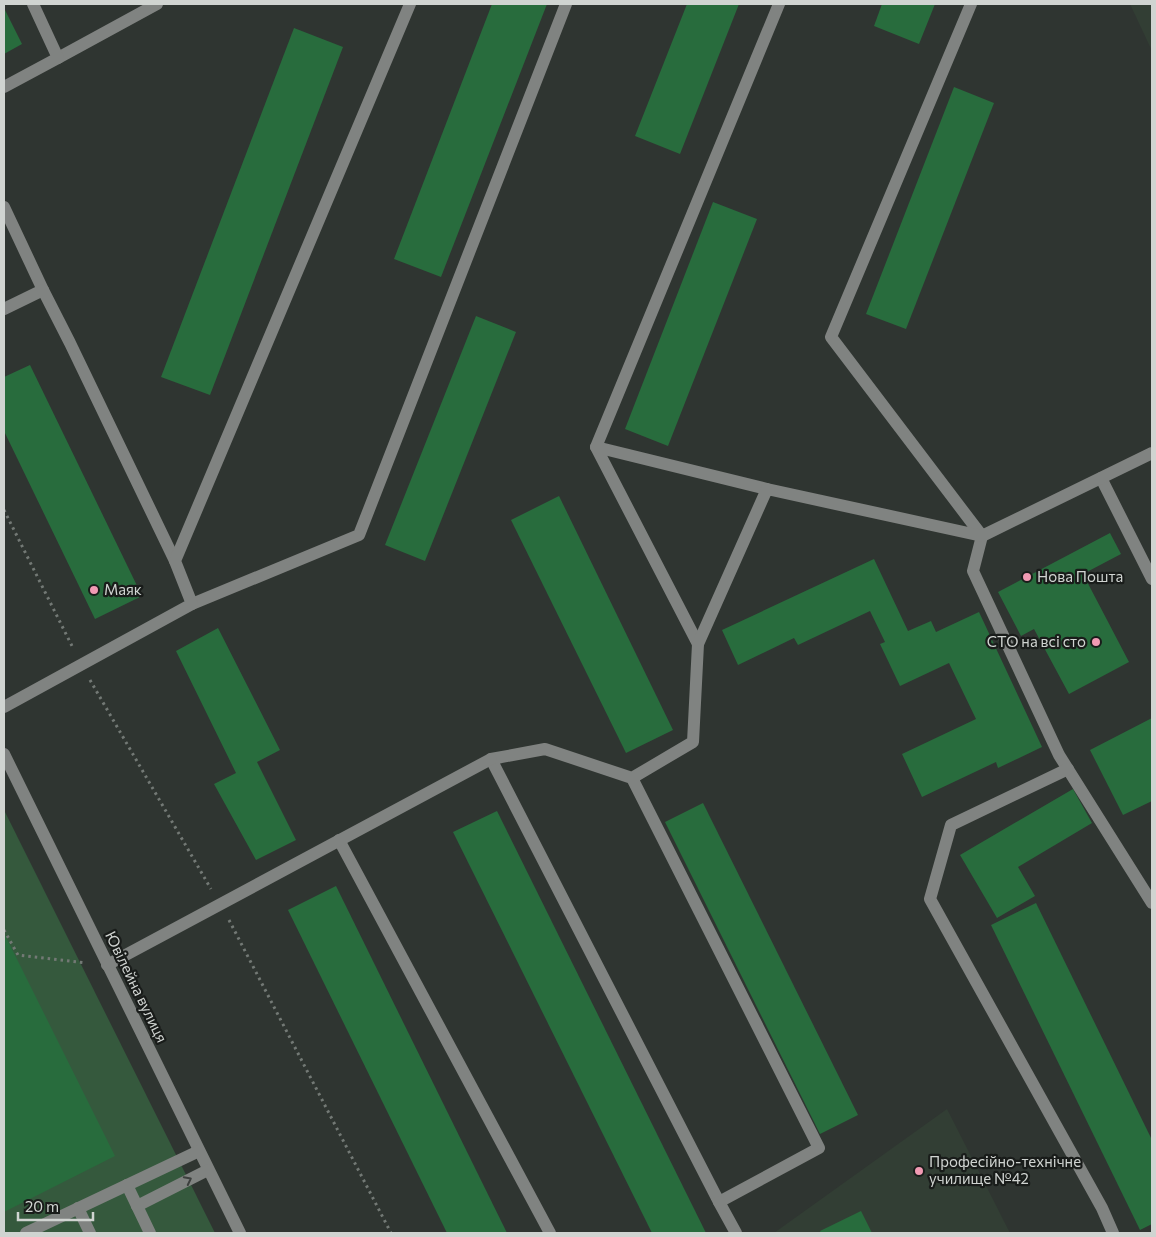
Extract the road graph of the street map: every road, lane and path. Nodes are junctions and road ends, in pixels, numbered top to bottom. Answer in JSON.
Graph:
{"nodes":[{"id":1,"x":33,"y":4,"type":"edge"},
{"id":2,"x":157,"y":4,"type":"edge"},
{"id":3,"x":410,"y":4,"type":"edge"},
{"id":4,"x":566,"y":4,"type":"edge"},
{"id":5,"x":779,"y":4,"type":"edge"},
{"id":6,"x":971,"y":4,"type":"edge"},
{"id":7,"x":58,"y":58,"type":"junction"},
{"id":8,"x":4,"y":87,"type":"edge"},
{"id":9,"x":4,"y":208,"type":"edge"},
{"id":10,"x":42,"y":290,"type":"junction"},
{"id":11,"x":4,"y":309,"type":"edge"},
{"id":12,"x":596,"y":447,"type":"junction"},
{"id":13,"x":1152,"y":453,"type":"edge"},
{"id":14,"x":1101,"y":478,"type":"junction"},
{"id":15,"x":767,"y":489,"type":"junction"},
{"id":16,"x":4,"y":510,"type":"edge"},
{"id":17,"x":982,"y":536,"type":"junction"},
{"id":18,"x":175,"y":561,"type":"junction"},
{"id":19,"x":1152,"y":579,"type":"edge"},
{"id":20,"x":192,"y":604,"type":"junction"},
{"id":21,"x":698,"y":644,"type":"junction"},
{"id":22,"x":81,"y":665,"type":"junction"},
{"id":23,"x":4,"y":707,"type":"edge"},
{"id":24,"x":4,"y":754,"type":"edge"},
{"id":25,"x":491,"y":759,"type":"junction"},
{"id":26,"x":1068,"y":769,"type":"junction"},
{"id":27,"x":632,"y":778,"type":"junction"},
{"id":28,"x":339,"y":840,"type":"junction"},
{"id":29,"x":220,"y":904,"type":"junction"},
{"id":30,"x":1152,"y":904,"type":"edge"},
{"id":31,"x":4,"y":930,"type":"edge"},
{"id":32,"x":107,"y":965,"type":"junction"},
{"id":33,"x":199,"y":1151,"type":"junction"},
{"id":34,"x":208,"y":1170,"type":"junction"},
{"id":35,"x":127,"y":1185,"type":"junction"},
{"id":36,"x":719,"y":1202,"type":"junction"},
{"id":37,"x":137,"y":1206,"type":"junction"},
{"id":38,"x":78,"y":1208,"type":"junction"},
{"id":39,"x":51,"y":1228,"type":"edge"},
{"id":40,"x":26,"y":1233,"type":"edge"},
{"id":41,"x":90,"y":1233,"type":"edge"},
{"id":42,"x":150,"y":1233,"type":"edge"},
{"id":43,"x":240,"y":1233,"type":"edge"},
{"id":44,"x":391,"y":1233,"type":"edge"},
{"id":45,"x":550,"y":1233,"type":"edge"},
{"id":46,"x":736,"y":1233,"type":"edge"},
{"id":47,"x":1113,"y":1233,"type":"edge"}],
"edges":[{"from":1,"to":7,"type":"street"},
{"from":2,"to":7,"type":"street"},
{"from":3,"to":18,"type":"street"},
{"from":4,"to":20,"type":"street"},
{"from":5,"to":12,"type":"street"},
{"from":6,"to":17,"type":"street"},
{"from":7,"to":8,"type":"street"},
{"from":9,"to":10,"type":"street"},
{"from":10,"to":11,"type":"street"},
{"from":10,"to":18,"type":"street"},
{"from":12,"to":15,"type":"street"},
{"from":12,"to":21,"type":"street"},
{"from":13,"to":14,"type":"street"},
{"from":14,"to":17,"type":"street"},
{"from":14,"to":19,"type":"street"},
{"from":15,"to":17,"type":"street"},
{"from":15,"to":21,"type":"street"},
{"from":16,"to":22,"type":"path"},
{"from":17,"to":26,"type":"street"},
{"from":18,"to":20,"type":"street"},
{"from":20,"to":22,"type":"street"},
{"from":21,"to":27,"type":"street"},
{"from":22,"to":23,"type":"street"},
{"from":22,"to":29,"type":"path"},
{"from":24,"to":32,"type":"street","name":"Ювілейна вулиця"},
{"from":25,"to":27,"type":"street"},
{"from":25,"to":28,"type":"street"},
{"from":25,"to":36,"type":"street"},
{"from":26,"to":30,"type":"street"},
{"from":26,"to":47,"type":"street"},
{"from":27,"to":36,"type":"street"},
{"from":28,"to":29,"type":"street"},
{"from":28,"to":45,"type":"street"},
{"from":29,"to":32,"type":"street"},
{"from":29,"to":44,"type":"path"},
{"from":31,"to":32,"type":"path"},
{"from":32,"to":33,"type":"street","name":"Ювілейна вулиця"},
{"from":33,"to":34,"type":"street","name":"Ювілейна вулиця"},
{"from":33,"to":35,"type":"street"},
{"from":37,"to":34,"type":"street","one_way":true},
{"from":34,"to":43,"type":"street","name":"Ювілейна вулиця"},
{"from":35,"to":37,"type":"street"},
{"from":35,"to":38,"type":"street"},
{"from":36,"to":46,"type":"street"},
{"from":37,"to":42,"type":"street"},
{"from":38,"to":39,"type":"street"},
{"from":38,"to":41,"type":"street"},
{"from":39,"to":40,"type":"street"}]}
